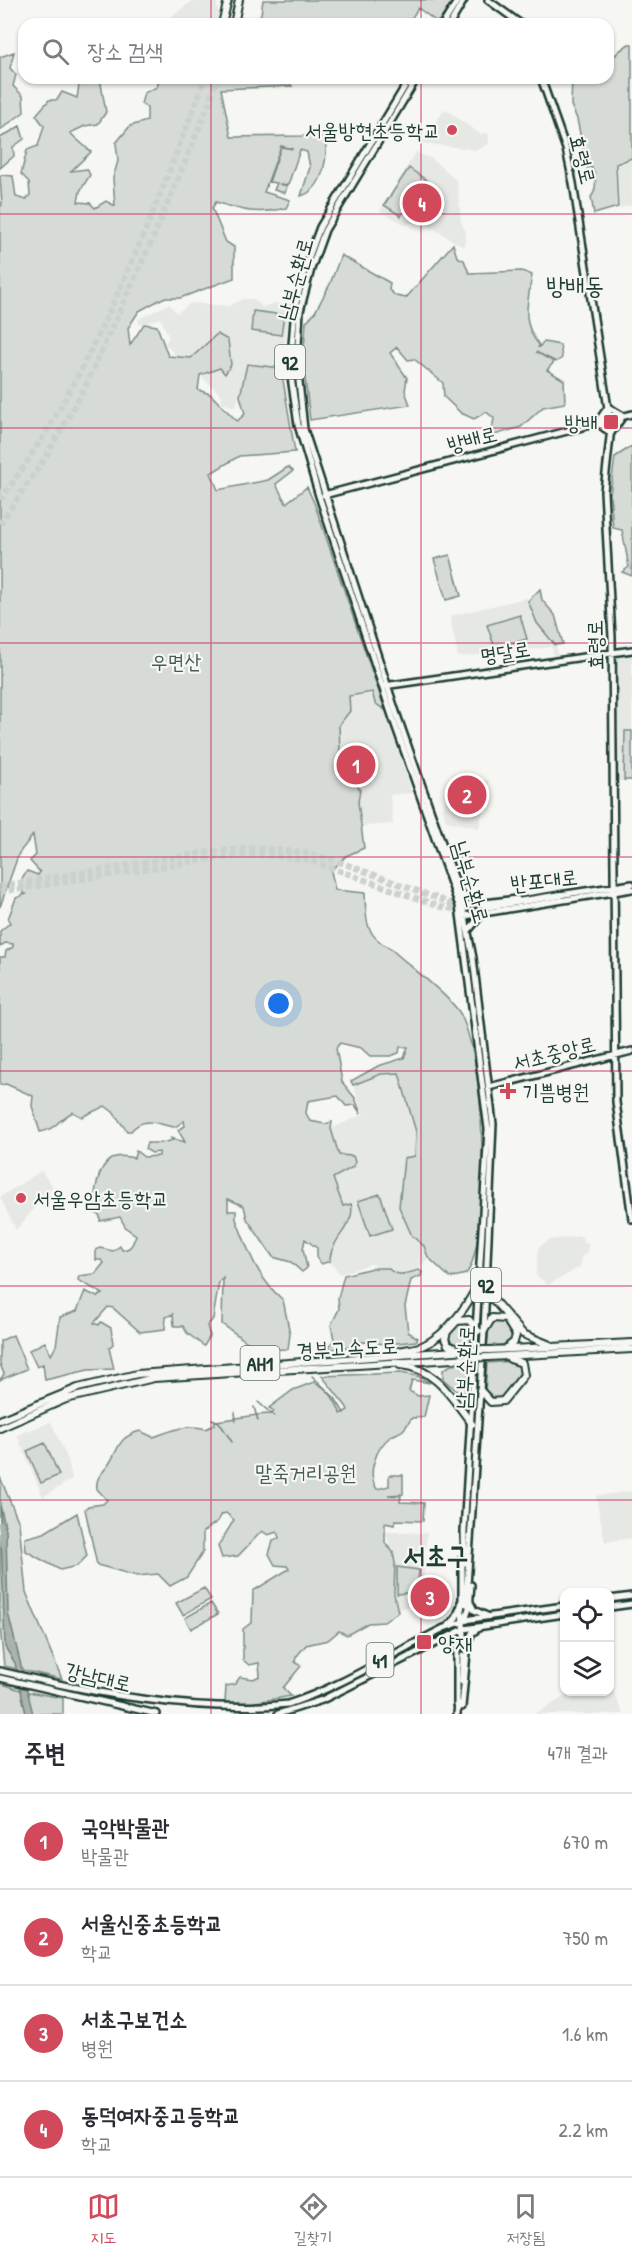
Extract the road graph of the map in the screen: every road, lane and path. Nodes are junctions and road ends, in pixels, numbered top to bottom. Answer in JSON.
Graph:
{"nodes":[{"id":1,"x":227,"y":0,"type":"edge"},
{"id":2,"x":239,"y":0,"type":"edge"},
{"id":3,"x":463,"y":0,"type":"edge"},
{"id":4,"x":487,"y":0,"type":"edge"},
{"id":5,"x":224,"y":18,"type":"edge"},
{"id":6,"x":235,"y":18,"type":"edge"},
{"id":7,"x":448,"y":18,"type":"edge"},
{"id":8,"x":453,"y":18,"type":"edge"},
{"id":9,"x":512,"y":18,"type":"edge"},
{"id":10,"x":407,"y":84,"type":"edge"},
{"id":11,"x":413,"y":84,"type":"edge"},
{"id":12,"x":543,"y":84,"type":"edge"},
{"id":13,"x":380,"y":131,"type":"junction"},
{"id":14,"x":608,"y":407,"type":"junction"},
{"id":15,"x":632,"y":414,"type":"edge"},
{"id":16,"x":623,"y":416,"type":"junction"},
{"id":17,"x":611,"y":420,"type":"junction"},
{"id":18,"x":597,"y":423,"type":"junction"},
{"id":19,"x":611,"y":434,"type":"junction"},
{"id":20,"x":322,"y":495,"type":"junction"},
{"id":21,"x":632,"y":650,"type":"edge"},
{"id":22,"x":612,"y":652,"type":"junction"},
{"id":23,"x":385,"y":686,"type":"junction"},
{"id":24,"x":632,"y":884,"type":"edge"},
{"id":25,"x":632,"y":889,"type":"edge"},
{"id":26,"x":614,"y":890,"type":"junction"},
{"id":27,"x":460,"y":893,"type":"junction"},
{"id":28,"x":561,"y":897,"type":"joint"},
{"id":29,"x":462,"y":906,"type":"junction"},
{"id":30,"x":485,"y":909,"type":"junction"},
{"id":31,"x":463,"y":916,"type":"junction"},
{"id":32,"x":468,"y":931,"type":"junction"},
{"id":33,"x":632,"y":1052,"type":"edge"},
{"id":34,"x":616,"y":1055,"type":"junction"},
{"id":35,"x":485,"y":1069,"type":"junction"},
{"id":36,"x":504,"y":1083,"type":"junction"},
{"id":37,"x":487,"y":1087,"type":"junction"},
{"id":38,"x":632,"y":1218,"type":"edge"},
{"id":39,"x":481,"y":1277,"type":"junction"},
{"id":40,"x":485,"y":1290,"type":"junction"},
{"id":41,"x":481,"y":1331,"type":"junction"},
{"id":42,"x":632,"y":1343,"type":"edge"},
{"id":43,"x":568,"y":1347,"type":"junction"},
{"id":44,"x":504,"y":1349,"type":"junction"},
{"id":45,"x":632,"y":1349,"type":"edge"},
{"id":46,"x":466,"y":1350,"type":"junction"},
{"id":47,"x":491,"y":1358,"type":"junction"},
{"id":48,"x":366,"y":1360,"type":"junction"},
{"id":49,"x":480,"y":1390,"type":"junction"},
{"id":50,"x":41,"y":1406,"type":"junction"},
{"id":51,"x":0,"y":1420,"type":"edge"},
{"id":52,"x":472,"y":1424,"type":"junction"},
{"id":53,"x":0,"y":1428,"type":"edge"},
{"id":54,"x":467,"y":1539,"type":"junction"},
{"id":55,"x":632,"y":1596,"type":"edge"},
{"id":56,"x":614,"y":1598,"type":"edge"},
{"id":57,"x":465,"y":1601,"type":"junction"},
{"id":58,"x":632,"y":1604,"type":"edge"},
{"id":59,"x":614,"y":1606,"type":"edge"},
{"id":60,"x":560,"y":1607,"type":"edge"},
{"id":61,"x":560,"y":1614,"type":"edge"},
{"id":62,"x":489,"y":1620,"type":"junction"},
{"id":63,"x":465,"y":1621,"type":"junction"},
{"id":64,"x":444,"y":1628,"type":"junction"},
{"id":65,"x":464,"y":1629,"type":"junction"},
{"id":66,"x":430,"y":1645,"type":"junction"},
{"id":67,"x":462,"y":1657,"type":"junction"},
{"id":68,"x":0,"y":1671,"type":"edge"},
{"id":69,"x":0,"y":1678,"type":"edge"},
{"id":70,"x":460,"y":1709,"type":"edge"},
{"id":71,"x":157,"y":1714,"type":"edge"},
{"id":72,"x":278,"y":1714,"type":"edge"},
{"id":73,"x":457,"y":1714,"type":"edge"}],
"edges":[{"from":1,"to":5,"type":"highway"},
{"from":2,"to":6,"type":"highway"},
{"from":3,"to":7,"type":"main road"},
{"from":3,"to":8,"type":"main road"},
{"from":4,"to":9,"type":"main road"},
{"from":10,"to":13,"type":"main road","name":"남부순환로","number":"92"},
{"from":11,"to":13,"type":"main road","name":"남부순환로","number":"92"},
{"from":12,"to":14,"type":"main road","name":"효령로"},
{"from":13,"to":20,"type":"main road","name":"남부순환로","number":"92"},
{"from":14,"to":16,"type":"main road"},
{"from":14,"to":17,"type":"main road","name":"효령로"},
{"from":14,"to":18,"type":"main road"},
{"from":15,"to":16,"type":"main road","name":"방배로"},
{"from":16,"to":17,"type":"main road","name":"방배로"},
{"from":16,"to":19,"type":"main road"},
{"from":17,"to":18,"type":"main road","name":"방배로"},
{"from":17,"to":19,"type":"main road","name":"효령로"},
{"from":18,"to":19,"type":"main road"},
{"from":18,"to":20,"type":"main road","name":"방배로"},
{"from":19,"to":22,"type":"main road","name":"효령로"},
{"from":20,"to":23,"type":"main road","name":"남부순환로","number":"92"},
{"from":21,"to":22,"type":"main road","name":"명달로"},
{"from":22,"to":23,"type":"main road","name":"명달로"},
{"from":22,"to":26,"type":"main road","name":"효령로"},
{"from":23,"to":27,"type":"main road","name":"남부순환로","number":"92"},
{"from":23,"to":29,"type":"main road","name":"남부순환로","number":"92"},
{"from":24,"to":26,"type":"main road","name":"반포대로"},
{"from":25,"to":26,"type":"main road","name":"반포대로"},
{"from":26,"to":28,"type":"main road","name":"반포대로"},
{"from":26,"to":34,"type":"main road","name":"효령로"},
{"from":27,"to":29,"type":"main road","name":"남부순환로","number":"92"},
{"from":27,"to":30,"type":"main road"},
{"from":28,"to":30,"type":"highway"},
{"from":29,"to":30,"type":"main road","name":"반포대로"},
{"from":29,"to":31,"type":"main road","name":"남부순환로","number":"92"},
{"from":30,"to":31,"type":"main road"},
{"from":30,"to":32,"type":"main road"},
{"from":31,"to":32,"type":"main road","name":"남부순환로","number":"92"},
{"from":31,"to":35,"type":"main road","name":"남부순환로","number":"92"},
{"from":32,"to":35,"type":"main road","name":"남부순환로","number":"92"},
{"from":33,"to":34,"type":"main road","name":"서초중앙로"},
{"from":34,"to":36,"type":"main road","name":"서초중앙로"},
{"from":34,"to":38,"type":"main road","name":"효령로"},
{"from":35,"to":36,"type":"main road"},
{"from":35,"to":37,"type":"main road","name":"남부순환로","number":"92"},
{"from":36,"to":37,"type":"main road","name":"서초중앙로"},
{"from":37,"to":39,"type":"main road","name":"남부순환로","number":"92"},
{"from":37,"to":40,"type":"main road","name":"남부순환로","number":"92"},
{"from":39,"to":41,"type":"main road","name":"남부순환로","number":"92"},
{"from":39,"to":48,"type":"highway"},
{"from":40,"to":41,"type":"main road","name":"남부순환로","number":"92"},
{"from":40,"to":43,"type":"highway"},
{"from":41,"to":44,"type":"highway"},
{"from":41,"to":46,"type":"highway"},
{"from":41,"to":49,"type":"main road","name":"남부순환로","number":"92"},
{"from":41,"to":52,"type":"main road","name":"남부순환로","number":"92"},
{"from":42,"to":43,"type":"highway","name":"경부고속도로","number":"AH1"},
{"from":43,"to":44,"type":"highway","name":"경부고속도로","number":"AH1"},
{"from":44,"to":46,"type":"highway","name":"경부고속도로","number":"AH1","bridge":true},
{"from":45,"to":47,"type":"highway","name":"경부고속도로","number":"AH1"},
{"from":46,"to":48,"type":"highway","name":"경부고속도로","number":"AH1"},
{"from":47,"to":48,"type":"highway","name":"경부고속도로","number":"AH1","bridge":true},
{"from":47,"to":49,"type":"highway"},
{"from":48,"to":50,"type":"highway","name":"경부고속도로","number":"AH1"},
{"from":48,"to":52,"type":"highway"},
{"from":49,"to":54,"type":"main road","name":"남부순환로","number":"92"},
{"from":50,"to":51,"type":"highway","name":"경부고속도로","number":"AH1"},
{"from":50,"to":53,"type":"highway","name":"경부고속도로","number":"AH1"},
{"from":52,"to":54,"type":"main road","name":"남부순환로","number":"92"},
{"from":54,"to":57,"type":"main road","name":"남부순환로","number":"92"},
{"from":54,"to":57,"type":"main road"},
{"from":55,"to":56,"type":"main road"},
{"from":57,"to":62,"type":"main road"},
{"from":57,"to":63,"type":"main road"},
{"from":57,"to":63,"type":"main road"},
{"from":57,"to":64,"type":"main road"},
{"from":58,"to":59,"type":"main road"},
{"from":60,"to":62,"type":"main road","name":"강남대로","number":"41"},
{"from":61,"to":62,"type":"main road","name":"강남대로","number":"41"},
{"from":62,"to":63,"type":"main road","name":"강남대로","number":"41"},
{"from":62,"to":65,"type":"main road","name":"강남대로","number":"41"},
{"from":62,"to":67,"type":"main road"},
{"from":63,"to":64,"type":"main road","name":"강남대로","number":"41"},
{"from":63,"to":65,"type":"main road"},
{"from":64,"to":68,"type":"main road","name":"강남대로","number":"41"},
{"from":65,"to":66,"type":"main road","name":"강남대로","number":"41"},
{"from":65,"to":67,"type":"main road"},
{"from":65,"to":67,"type":"main road"},
{"from":66,"to":67,"type":"main road"},
{"from":66,"to":72,"type":"main road","name":"강남대로","number":"41"},
{"from":67,"to":70,"type":"main road"},
{"from":67,"to":70,"type":"main road"},
{"from":69,"to":71,"type":"main road","name":"강남대로"},
{"from":70,"to":73,"type":"main road"}]}
